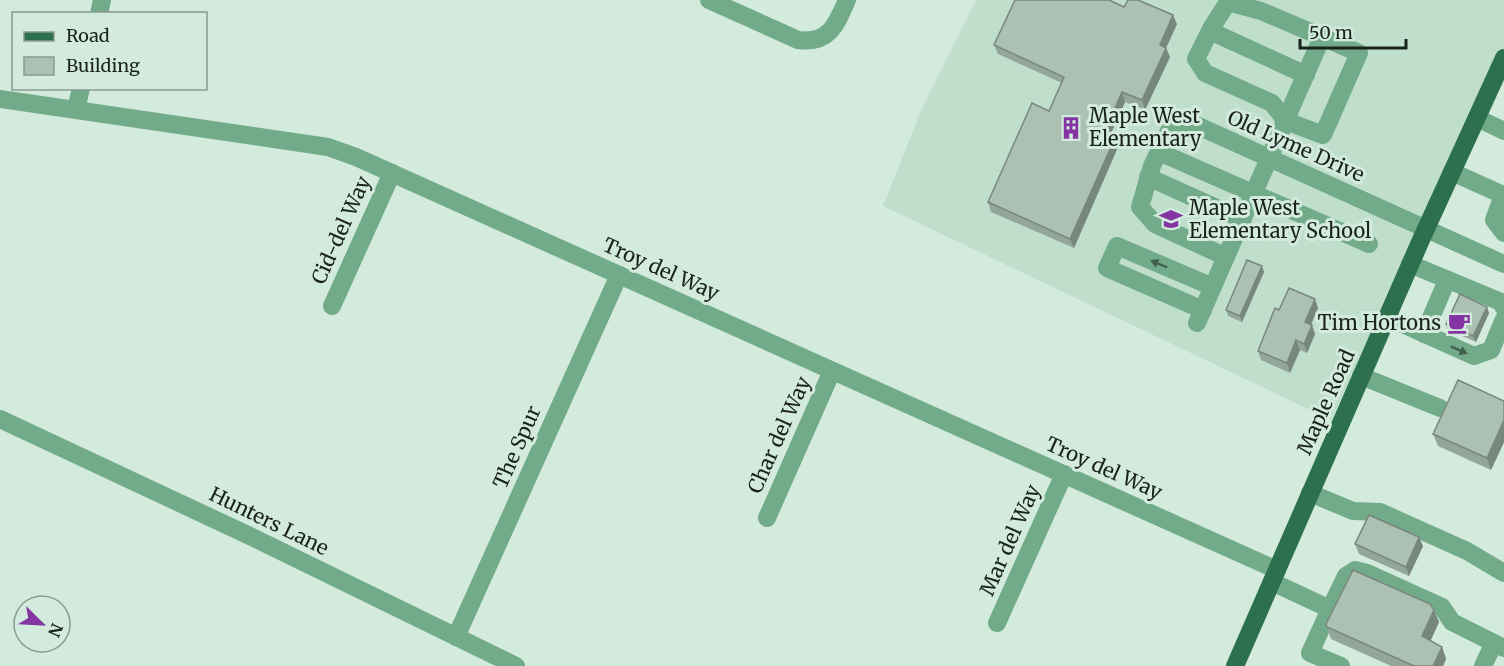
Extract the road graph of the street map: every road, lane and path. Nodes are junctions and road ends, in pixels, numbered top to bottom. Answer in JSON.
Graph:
{"nodes":[{"id":1,"x":709,"y":0,"type":"edge"},
{"id":2,"x":847,"y":0,"type":"edge"},
{"id":3,"x":1210,"y":31,"type":"junction"},
{"id":4,"x":1322,"y":37,"type":"junction"},
{"id":5,"x":1504,"y":58,"type":"edge"},
{"id":6,"x":1306,"y":75,"type":"junction"},
{"id":7,"x":1499,"y":81,"type":"edge"},
{"id":8,"x":81,"y":90,"type":"edge"},
{"id":9,"x":0,"y":99,"type":"edge"},
{"id":10,"x":76,"y":110,"type":"junction"},
{"id":11,"x":1477,"y":118,"type":"junction"},
{"id":12,"x":1286,"y":122,"type":"junction"},
{"id":13,"x":1504,"y":131,"type":"edge"},
{"id":14,"x":1159,"y":152,"type":"junction"},
{"id":15,"x":1271,"y":159,"type":"junction"},
{"id":16,"x":1452,"y":172,"type":"junction"},
{"id":17,"x":392,"y":173,"type":"junction"},
{"id":18,"x":1148,"y":177,"type":"junction"},
{"id":19,"x":1255,"y":194,"type":"junction"},
{"id":20,"x":1504,"y":194,"type":"edge"},
{"id":21,"x":1243,"y":220,"type":"junction"},
{"id":22,"x":1425,"y":229,"type":"junction"},
{"id":23,"x":1504,"y":233,"type":"edge"},
{"id":24,"x":1369,"y":244,"type":"dead end"},
{"id":25,"x":1226,"y":257,"type":"junction"},
{"id":26,"x":1410,"y":264,"type":"junction"},
{"id":27,"x":1504,"y":264,"type":"edge"},
{"id":28,"x":619,"y":275,"type":"junction"},
{"id":29,"x":1447,"y":280,"type":"junction"},
{"id":30,"x":1213,"y":287,"type":"junction"},
{"id":31,"x":332,"y":306,"type":"dead end"},
{"id":32,"x":1504,"y":308,"type":"edge"},
{"id":33,"x":1387,"y":317,"type":"junction"},
{"id":34,"x":1504,"y":320,"type":"edge"},
{"id":35,"x":1424,"y":334,"type":"junction"},
{"id":36,"x":832,"y":371,"type":"junction"},
{"id":37,"x":1361,"y":376,"type":"junction"},
{"id":38,"x":1440,"y":408,"type":"dead end"},
{"id":39,"x":0,"y":419,"type":"edge"},
{"id":40,"x":1064,"y":474,"type":"junction"},
{"id":41,"x":1310,"y":493,"type":"junction"},
{"id":42,"x":767,"y":518,"type":"dead end"},
{"id":43,"x":1504,"y":573,"type":"edge"},
{"id":44,"x":1274,"y":576,"type":"junction"},
{"id":45,"x":1330,"y":609,"type":"junction"},
{"id":46,"x":997,"y":623,"type":"dead end"},
{"id":47,"x":456,"y":637,"type":"junction"},
{"id":48,"x":1499,"y":646,"type":"edge"},
{"id":49,"x":516,"y":666,"type":"edge"},
{"id":50,"x":1235,"y":666,"type":"edge"},
{"id":51,"x":1341,"y":666,"type":"edge"},
{"id":52,"x":1483,"y":666,"type":"edge"}],
"edges":[{"from":1,"to":2,"type":"street"},
{"from":3,"to":4,"type":"street"},
{"from":3,"to":6,"type":"street"},
{"from":3,"to":12,"type":"street"},
{"from":4,"to":6,"type":"street"},
{"from":4,"to":12,"type":"street"},
{"from":5,"to":7,"type":"main road","name":"Maple Road"},
{"from":6,"to":12,"type":"street"},
{"from":7,"to":11,"type":"main road","name":"Maple Road"},
{"from":8,"to":10,"type":"street"},
{"from":9,"to":10,"type":"street","name":"Troy del Way"},
{"from":10,"to":17,"type":"street","name":"Troy del Way"},
{"from":11,"to":13,"type":"street"},
{"from":11,"to":16,"type":"main road","name":"Maple Road"},
{"from":12,"to":15,"type":"street"},
{"from":14,"to":15,"type":"street","name":"Old Lyme Drive"},
{"from":14,"to":18,"type":"street","name":"Old Lyme Drive"},
{"from":14,"to":19,"type":"street"},
{"from":15,"to":19,"type":"street"},
{"from":15,"to":22,"type":"street","name":"Old Lyme Drive"},
{"from":16,"to":20,"type":"street"},
{"from":16,"to":22,"type":"main road","name":"Maple Road"},
{"from":17,"to":28,"type":"street","name":"Troy del Way"},
{"from":17,"to":31,"type":"street","name":"Cid-del Way"},
{"from":18,"to":21,"type":"street"},
{"from":18,"to":25,"type":"street","name":"Old Lyme Drive"},
{"from":19,"to":21,"type":"street"},
{"from":19,"to":24,"type":"street"},
{"from":20,"to":23,"type":"street"},
{"from":21,"to":25,"type":"street"},
{"from":22,"to":26,"type":"main road","name":"Maple Road"},
{"from":22,"to":27,"type":"street","name":"Old Lyme Drive"},
{"from":25,"to":30,"type":"street"},
{"from":26,"to":29,"type":"street"},
{"from":26,"to":33,"type":"main road","name":"Maple Road"},
{"from":28,"to":36,"type":"street","name":"Troy del Way"},
{"from":28,"to":47,"type":"street","name":"The Spur"},
{"from":29,"to":32,"type":"street"},
{"from":29,"to":35,"type":"street"},
{"from":30,"to":30,"type":"street","one_way":true},
{"from":33,"to":35,"type":"street"},
{"from":33,"to":37,"type":"main road","name":"Maple Road"},
{"from":35,"to":34,"type":"street","one_way":true},
{"from":36,"to":40,"type":"street","name":"Troy del Way"},
{"from":36,"to":42,"type":"street","name":"Char del Way"},
{"from":37,"to":38,"type":"street"},
{"from":37,"to":41,"type":"main road","name":"Maple Road"},
{"from":39,"to":47,"type":"street","name":"Hunters Lane"},
{"from":40,"to":44,"type":"street","name":"Troy del Way"},
{"from":40,"to":46,"type":"street","name":"Mar del Way"},
{"from":41,"to":43,"type":"street"},
{"from":41,"to":44,"type":"main road","name":"Maple Road"},
{"from":44,"to":45,"type":"street","name":"Troy del Way"},
{"from":44,"to":50,"type":"main road","name":"Maple Road"},
{"from":45,"to":48,"type":"street"},
{"from":45,"to":51,"type":"street"},
{"from":47,"to":49,"type":"street","name":"Hunters Lane"},
{"from":48,"to":52,"type":"street"}]}
